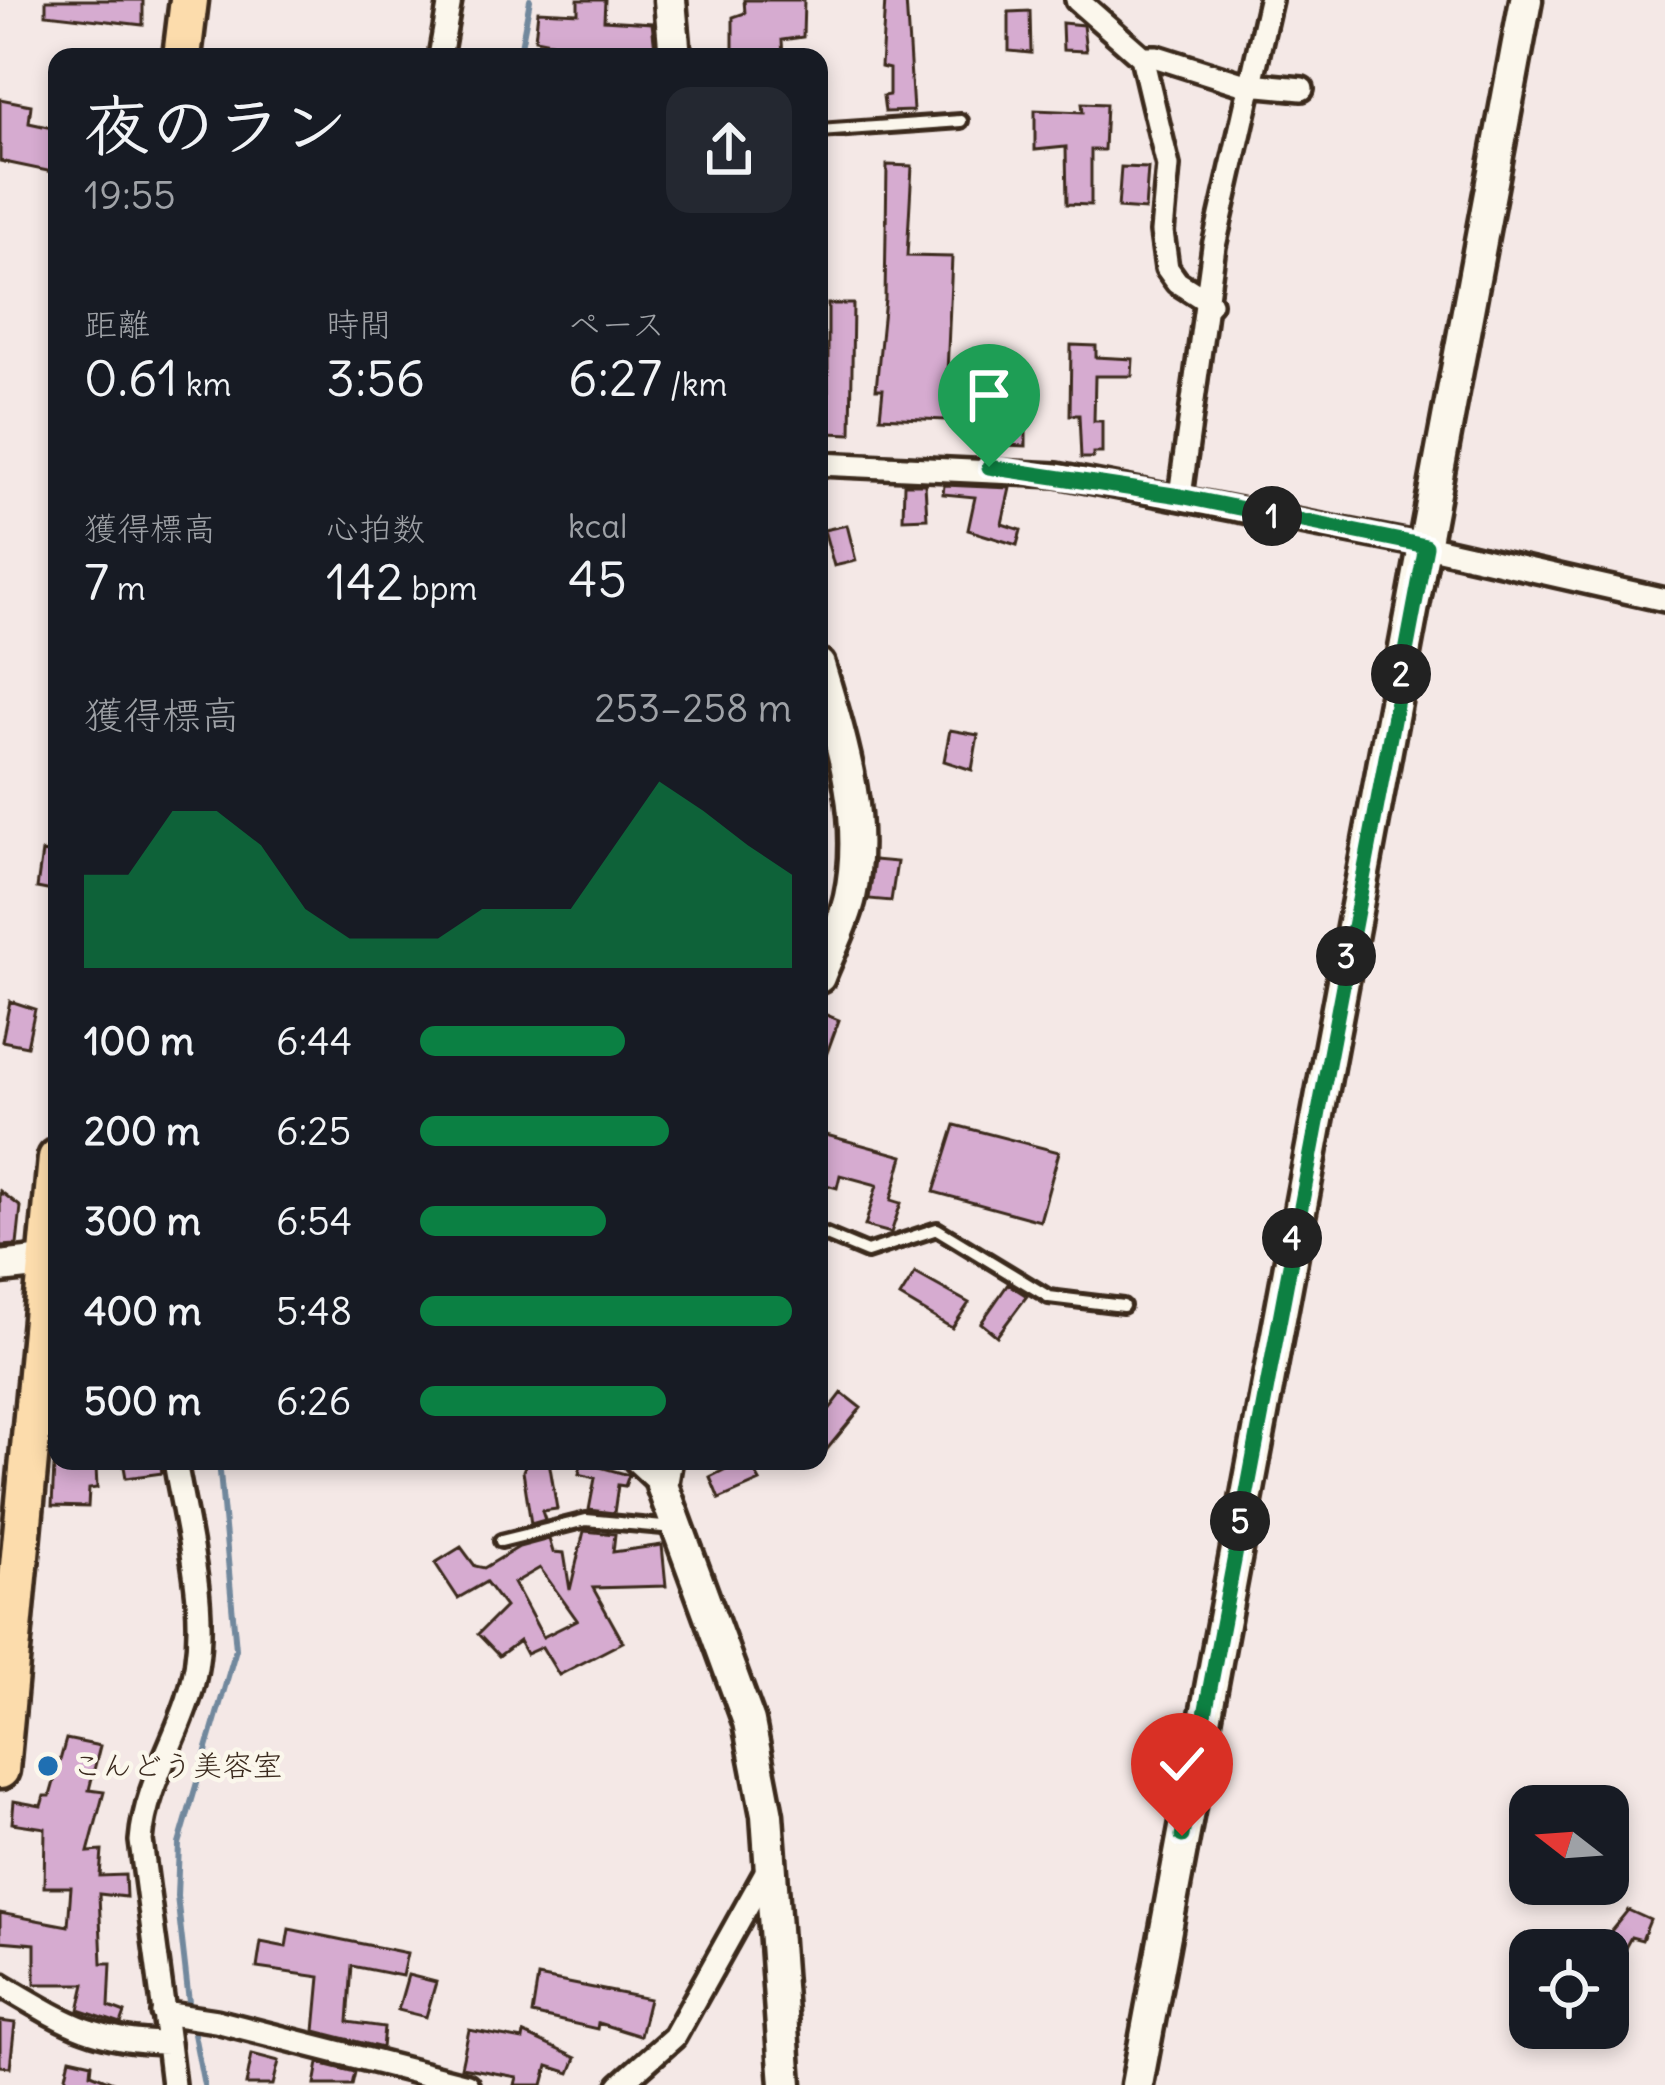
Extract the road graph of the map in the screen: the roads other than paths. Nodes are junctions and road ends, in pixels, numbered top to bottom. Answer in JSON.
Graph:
{"nodes":[{"id":1,"x":188,"y":0,"type":"edge"},
{"id":2,"x":450,"y":0,"type":"edge"},
{"id":3,"x":670,"y":0,"type":"edge"},
{"id":4,"x":1077,"y":0,"type":"edge"},
{"id":5,"x":1270,"y":0,"type":"edge"},
{"id":6,"x":1526,"y":0,"type":"edge"},
{"id":7,"x":183,"y":48,"type":"edge"},
{"id":8,"x":442,"y":48,"type":"edge"},
{"id":9,"x":674,"y":48,"type":"edge"},
{"id":10,"x":1142,"y":57,"type":"junction"},
{"id":11,"x":1252,"y":84,"type":"junction"},
{"id":12,"x":1302,"y":89,"type":"dead end"},
{"id":13,"x":961,"y":121,"type":"dead end"},
{"id":14,"x":828,"y":130,"type":"edge"},
{"id":15,"x":1210,"y":303,"type":"junction"},
{"id":16,"x":828,"y":464,"type":"edge"},
{"id":17,"x":1180,"y":496,"type":"junction"},
{"id":18,"x":1426,"y":546,"type":"junction"},
{"id":19,"x":1665,"y":600,"type":"edge"},
{"id":20,"x":828,"y":696,"type":"edge"},
{"id":21,"x":828,"y":954,"type":"edge"},
{"id":22,"x":828,"y":1236,"type":"edge"},
{"id":23,"x":48,"y":1258,"type":"edge"},
{"id":24,"x":0,"y":1267,"type":"edge"},
{"id":25,"x":48,"y":1287,"type":"edge"},
{"id":26,"x":1123,"y":1306,"type":"dead end"},
{"id":27,"x":177,"y":1470,"type":"edge"},
{"id":28,"x":664,"y":1473,"type":"edge"},
{"id":29,"x":677,"y":1528,"type":"junction"},
{"id":30,"x":501,"y":1541,"type":"dead end"},
{"id":31,"x":0,"y":1770,"type":"edge"},
{"id":32,"x":771,"y":1863,"type":"junction"},
{"id":33,"x":0,"y":1984,"type":"edge"},
{"id":34,"x":171,"y":2014,"type":"junction"},
{"id":35,"x":168,"y":2043,"type":"junction"},
{"id":36,"x":173,"y":2085,"type":"edge"},
{"id":37,"x":467,"y":2085,"type":"edge"},
{"id":38,"x":620,"y":2085,"type":"edge"},
{"id":39,"x":786,"y":2085,"type":"edge"},
{"id":40,"x":1137,"y":2085,"type":"edge"}],
"edges":[{"from":1,"to":7,"type":"highway"},
{"from":2,"to":8,"type":"street"},
{"from":3,"to":9,"type":"street"},
{"from":4,"to":10,"type":"street"},
{"from":5,"to":11,"type":"street"},
{"from":6,"to":18,"type":"street"},
{"from":10,"to":11,"type":"street"},
{"from":10,"to":15,"type":"street"},
{"from":11,"to":12,"type":"street"},
{"from":11,"to":15,"type":"street"},
{"from":13,"to":14,"type":"lane"},
{"from":15,"to":17,"type":"street"},
{"from":16,"to":17,"type":"street"},
{"from":17,"to":18,"type":"street"},
{"from":18,"to":19,"type":"street"},
{"from":18,"to":40,"type":"street"},
{"from":20,"to":21,"type":"street"},
{"from":22,"to":26,"type":"lane"},
{"from":23,"to":24,"type":"street"},
{"from":25,"to":31,"type":"highway"},
{"from":27,"to":34,"type":"street"},
{"from":28,"to":29,"type":"street"},
{"from":29,"to":30,"type":"lane"},
{"from":29,"to":32,"type":"street"},
{"from":32,"to":38,"type":"street"},
{"from":32,"to":39,"type":"street"},
{"from":33,"to":35,"type":"street"},
{"from":34,"to":35,"type":"street"},
{"from":34,"to":37,"type":"street"},
{"from":35,"to":36,"type":"street"}]}
